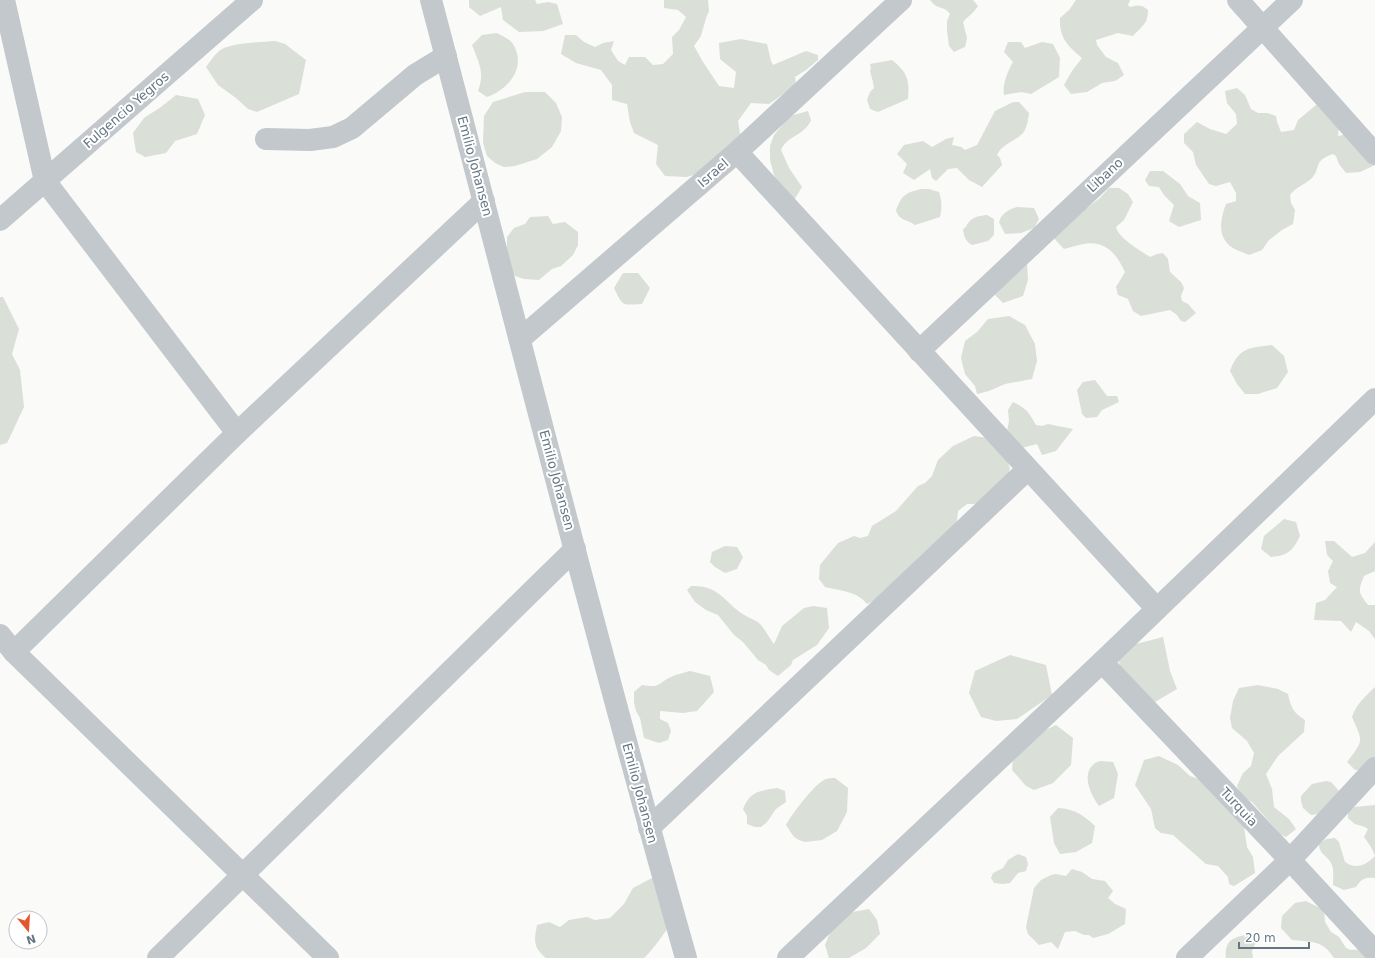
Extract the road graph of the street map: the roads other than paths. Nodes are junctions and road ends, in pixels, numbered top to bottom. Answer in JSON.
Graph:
{"nodes":[{"id":1,"x":4,"y":0,"type":"edge"},
{"id":2,"x":252,"y":0,"type":"edge"},
{"id":3,"x":431,"y":0,"type":"edge"},
{"id":4,"x":901,"y":0,"type":"edge"},
{"id":5,"x":1238,"y":0,"type":"edge"},
{"id":6,"x":1292,"y":0,"type":"edge"},
{"id":7,"x":1263,"y":27,"type":"junction"},
{"id":8,"x":446,"y":56,"type":"junction"},
{"id":9,"x":266,"y":139,"type":"dead end"},
{"id":10,"x":737,"y":152,"type":"junction"},
{"id":11,"x":1375,"y":154,"type":"edge"},
{"id":12,"x":45,"y":181,"type":"junction"},
{"id":13,"x":484,"y":201,"type":"junction"},
{"id":14,"x":0,"y":220,"type":"edge"},
{"id":15,"x":520,"y":339,"type":"junction"},
{"id":16,"x":918,"y":351,"type":"junction"},
{"id":17,"x":1375,"y":399,"type":"edge"},
{"id":18,"x":237,"y":433,"type":"junction"},
{"id":19,"x":1027,"y":470,"type":"junction"},
{"id":20,"x":575,"y":549,"type":"junction"},
{"id":21,"x":1157,"y":610,"type":"junction"},
{"id":22,"x":0,"y":635,"type":"edge"},
{"id":23,"x":14,"y":652,"type":"junction"},
{"id":24,"x":1102,"y":662,"type":"junction"},
{"id":25,"x":1375,"y":768,"type":"edge"},
{"id":26,"x":650,"y":828,"type":"junction"},
{"id":27,"x":1290,"y":860,"type":"junction"},
{"id":28,"x":242,"y":875,"type":"junction"},
{"id":29,"x":1375,"y":952,"type":"edge"},
{"id":30,"x":158,"y":958,"type":"edge"},
{"id":31,"x":328,"y":958,"type":"edge"},
{"id":32,"x":686,"y":958,"type":"edge"},
{"id":33,"x":788,"y":958,"type":"edge"},
{"id":34,"x":1187,"y":958,"type":"edge"}],
"edges":[{"from":1,"to":12,"type":"street"},
{"from":2,"to":12,"type":"street","name":"Fulgencio Yegros"},
{"from":3,"to":8,"type":"street","name":"Emilio Johansen"},
{"from":4,"to":10,"type":"street","name":"Israel"},
{"from":5,"to":7,"type":"street"},
{"from":6,"to":7,"type":"street","name":"Libano"},
{"from":7,"to":11,"type":"street"},
{"from":7,"to":16,"type":"street","name":"Libano"},
{"from":8,"to":9,"type":"street"},
{"from":8,"to":13,"type":"street","name":"Emilio Johansen"},
{"from":10,"to":15,"type":"street","name":"Israel"},
{"from":10,"to":16,"type":"street"},
{"from":12,"to":14,"type":"street","name":"Fulgencio Yegros"},
{"from":12,"to":18,"type":"street"},
{"from":13,"to":15,"type":"street","name":"Emilio Johansen"},
{"from":13,"to":18,"type":"street"},
{"from":15,"to":20,"type":"street","name":"Emilio Johansen"},
{"from":16,"to":19,"type":"street"},
{"from":17,"to":21,"type":"street"},
{"from":18,"to":23,"type":"street"},
{"from":19,"to":21,"type":"street"},
{"from":19,"to":26,"type":"street"},
{"from":20,"to":26,"type":"street","name":"Emilio Johansen"},
{"from":20,"to":28,"type":"street"},
{"from":21,"to":24,"type":"street"},
{"from":22,"to":23,"type":"street"},
{"from":23,"to":28,"type":"street"},
{"from":24,"to":27,"type":"street","name":"Turquia"},
{"from":24,"to":33,"type":"street"},
{"from":25,"to":27,"type":"street"},
{"from":26,"to":32,"type":"street","name":"Emilio Johansen"},
{"from":27,"to":29,"type":"street","name":"Turquia"},
{"from":27,"to":34,"type":"street"},
{"from":28,"to":30,"type":"street"},
{"from":28,"to":31,"type":"street"}]}
